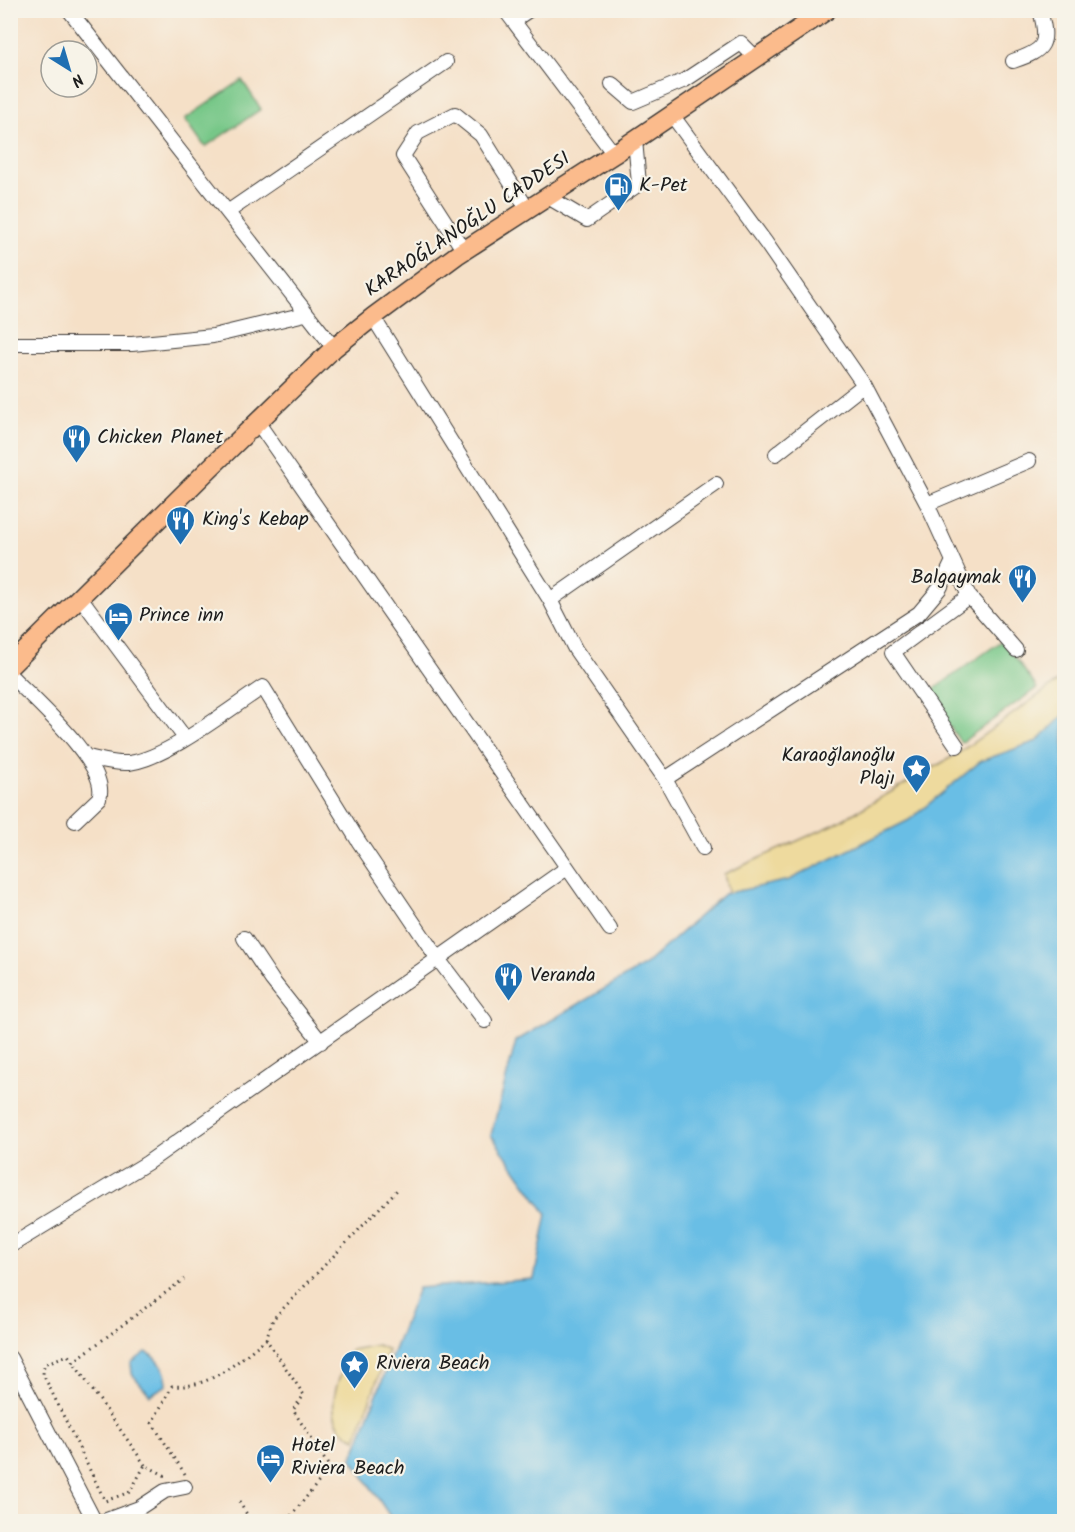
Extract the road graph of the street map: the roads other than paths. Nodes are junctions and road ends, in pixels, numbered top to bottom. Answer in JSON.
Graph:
{"nodes":[{"id":1,"x":69,"y":10,"type":"edge"},
{"id":2,"x":529,"y":10,"type":"edge"},
{"id":3,"x":826,"y":10,"type":"edge"},
{"id":4,"x":1040,"y":10,"type":"edge"},
{"id":5,"x":510,"y":16,"type":"edge"},
{"id":6,"x":756,"y":59,"type":"junction"},
{"id":7,"x":1013,"y":61,"type":"dead end"},
{"id":8,"x":446,"y":62,"type":"dead end"},
{"id":9,"x":685,"y":80,"type":"junction"},
{"id":10,"x":612,"y":84,"type":"dead end"},
{"id":11,"x":699,"y":97,"type":"junction"},
{"id":12,"x":672,"y":115,"type":"junction"},
{"id":13,"x":635,"y":140,"type":"junction"},
{"id":14,"x":614,"y":154,"type":"junction"},
{"id":15,"x":548,"y":197,"type":"junction"},
{"id":16,"x":528,"y":210,"type":"junction"},
{"id":17,"x":228,"y":211,"type":"junction"},
{"id":18,"x":464,"y":250,"type":"junction"},
{"id":19,"x":305,"y":314,"type":"junction"},
{"id":20,"x":373,"y":317,"type":"junction"},
{"id":21,"x":10,"y":344,"type":"edge"},
{"id":22,"x":334,"y":348,"type":"junction"},
{"id":23,"x":864,"y":385,"type":"junction"},
{"id":24,"x":258,"y":423,"type":"junction"},
{"id":25,"x":776,"y":453,"type":"dead end"},
{"id":26,"x":1029,"y":461,"type":"dead end"},
{"id":27,"x":716,"y":484,"type":"dead end"},
{"id":28,"x":927,"y":504,"type":"junction"},
{"id":29,"x":952,"y":563,"type":"junction"},
{"id":30,"x":969,"y":596,"type":"junction"},
{"id":31,"x":80,"y":597,"type":"junction"},
{"id":32,"x":550,"y":600,"type":"junction"},
{"id":33,"x":1016,"y":650,"type":"dead end"},
{"id":34,"x":10,"y":666,"type":"edge"},
{"id":35,"x":10,"y":675,"type":"edge"},
{"id":36,"x":185,"y":738,"type":"junction"},
{"id":37,"x":957,"y":746,"type":"dead end"},
{"id":38,"x":88,"y":757,"type":"junction"},
{"id":39,"x":665,"y":779,"type":"junction"},
{"id":40,"x":75,"y":822,"type":"dead end"},
{"id":41,"x":703,"y":848,"type":"dead end"},
{"id":42,"x":567,"y":868,"type":"junction"},
{"id":43,"x":610,"y":929,"type":"dead end"},
{"id":44,"x":244,"y":938,"type":"dead end"},
{"id":45,"x":438,"y":959,"type":"junction"},
{"id":46,"x":485,"y":1021,"type":"dead end"},
{"id":47,"x":321,"y":1042,"type":"junction"},
{"id":48,"x":10,"y":1246,"type":"edge"},
{"id":49,"x":10,"y":1358,"type":"edge"},
{"id":50,"x":14,"y":1373,"type":"edge"},
{"id":51,"x":187,"y":1484,"type":"road end"},
{"id":52,"x":96,"y":1521,"type":"edge"},
{"id":53,"x":101,"y":1521,"type":"edge"}],
"edges":[{"from":1,"to":17,"type":"street"},
{"from":2,"to":5,"type":"street"},
{"from":3,"to":6,"type":"main road","name":"KARAOĞLANOĞLU CADDESI"},
{"from":4,"to":7,"type":"street"},
{"from":5,"to":14,"type":"street"},
{"from":6,"to":9,"type":"street"},
{"from":6,"to":11,"type":"main road","name":"KARAOĞLANOĞLU CADDESI"},
{"from":8,"to":17,"type":"street"},
{"from":9,"to":10,"type":"street"},
{"from":9,"to":11,"type":"street"},
{"from":11,"to":12,"type":"main road","name":"KARAOĞLANOĞLU CADDESI"},
{"from":12,"to":13,"type":"main road","name":"KARAOĞLANOĞLU CADDESI"},
{"from":12,"to":23,"type":"street"},
{"from":13,"to":14,"type":"main road","name":"KARAOĞLANOĞLU CADDESI"},
{"from":13,"to":15,"type":"street"},
{"from":14,"to":15,"type":"main road","name":"KARAOĞLANOĞLU CADDESI"},
{"from":15,"to":16,"type":"main road","name":"KARAOĞLANOĞLU CADDESI"},
{"from":16,"to":18,"type":"main road","name":"KARAOĞLANOĞLU CADDESI"},
{"from":16,"to":18,"type":"street"},
{"from":17,"to":19,"type":"street"},
{"from":18,"to":20,"type":"main road","name":"KARAOĞLANOĞLU CADDESI"},
{"from":19,"to":21,"type":"street"},
{"from":19,"to":22,"type":"street"},
{"from":20,"to":22,"type":"main road","name":"KARAOĞLANOĞLU CADDESI"},
{"from":20,"to":32,"type":"street"},
{"from":22,"to":24,"type":"main road","name":"KARAOĞLANOĞLU CADDESI"},
{"from":23,"to":25,"type":"street"},
{"from":23,"to":28,"type":"street"},
{"from":24,"to":31,"type":"main road","name":"KARAOĞLANOĞLU CADDESI"},
{"from":24,"to":42,"type":"street"},
{"from":26,"to":28,"type":"street"},
{"from":27,"to":32,"type":"street"},
{"from":28,"to":29,"type":"street"},
{"from":29,"to":30,"type":"street"},
{"from":29,"to":39,"type":"street"},
{"from":30,"to":33,"type":"street"},
{"from":30,"to":37,"type":"street"},
{"from":31,"to":34,"type":"main road","name":"KARAOĞLANOĞLU CADDESI"},
{"from":31,"to":36,"type":"street"},
{"from":32,"to":39,"type":"street"},
{"from":35,"to":38,"type":"street"},
{"from":36,"to":38,"type":"street"},
{"from":36,"to":45,"type":"street"},
{"from":38,"to":40,"type":"street"},
{"from":39,"to":41,"type":"street"},
{"from":42,"to":43,"type":"street"},
{"from":42,"to":45,"type":"street"},
{"from":44,"to":47,"type":"street"},
{"from":45,"to":46,"type":"street"},
{"from":45,"to":47,"type":"street"},
{"from":47,"to":48,"type":"street"},
{"from":49,"to":50,"type":"street"},
{"from":50,"to":52,"type":"street"},
{"from":51,"to":53,"type":"street"}]}
